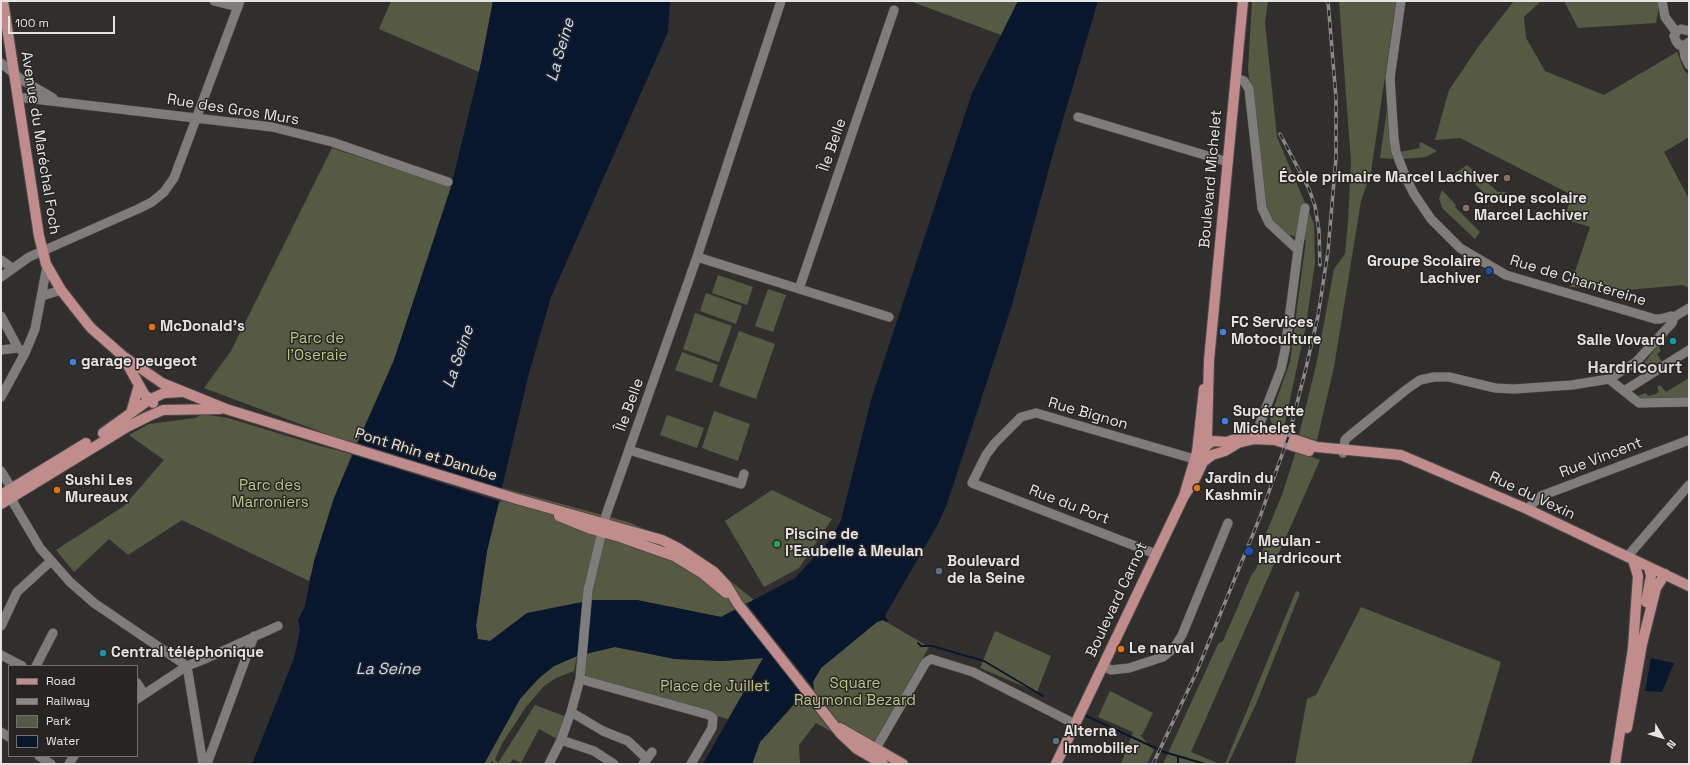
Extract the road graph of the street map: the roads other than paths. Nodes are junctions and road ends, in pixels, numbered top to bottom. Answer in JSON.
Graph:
{"nodes":[{"id":1,"x":3,"y":1,"type":"edge"},
{"id":2,"x":214,"y":1,"type":"edge"},
{"id":3,"x":781,"y":1,"type":"edge"},
{"id":4,"x":1243,"y":1,"type":"edge"},
{"id":5,"x":1400,"y":1,"type":"edge"},
{"id":6,"x":1662,"y":1,"type":"edge"},
{"id":7,"x":239,"y":4,"type":"edge"},
{"id":8,"x":894,"y":10,"type":"dead end"},
{"id":9,"x":1689,"y":31,"type":"edge"},
{"id":10,"x":1676,"y":32,"type":"junction"},
{"id":11,"x":1686,"y":44,"type":"edge"},
{"id":12,"x":1,"y":63,"type":"edge"},
{"id":13,"x":1689,"y":65,"type":"edge"},
{"id":14,"x":14,"y":73,"type":"junction"},
{"id":15,"x":1236,"y":78,"type":"junction"},
{"id":16,"x":17,"y":97,"type":"junction"},
{"id":17,"x":1234,"y":99,"type":"junction"},
{"id":18,"x":56,"y":100,"type":"junction"},
{"id":19,"x":1250,"y":101,"type":"junction"},
{"id":20,"x":198,"y":117,"type":"junction"},
{"id":21,"x":1078,"y":117,"type":"dead end"},
{"id":22,"x":1228,"y":162,"type":"junction"},
{"id":23,"x":448,"y":182,"type":"dead end"},
{"id":24,"x":1305,"y":208,"type":"dead end"},
{"id":25,"x":1298,"y":250,"type":"junction"},
{"id":26,"x":42,"y":251,"type":"junction"},
{"id":27,"x":697,"y":257,"type":"junction"},
{"id":28,"x":1,"y":260,"type":"edge"},
{"id":29,"x":47,"y":266,"type":"junction"},
{"id":30,"x":12,"y":268,"type":"junction"},
{"id":31,"x":1,"y":277,"type":"edge"},
{"id":32,"x":799,"y":289,"type":"junction"},
{"id":33,"x":61,"y":290,"type":"junction"},
{"id":34,"x":42,"y":296,"type":"junction"},
{"id":35,"x":1689,"y":308,"type":"edge"},
{"id":36,"x":1,"y":316,"type":"edge"},
{"id":37,"x":889,"y":317,"type":"dead end"},
{"id":38,"x":1674,"y":317,"type":"junction"},
{"id":39,"x":1,"y":350,"type":"edge"},
{"id":40,"x":1689,"y":350,"type":"edge"},
{"id":41,"x":22,"y":351,"type":"junction"},
{"id":42,"x":123,"y":356,"type":"junction"},
{"id":43,"x":1613,"y":377,"type":"junction"},
{"id":44,"x":139,"y":385,"type":"junction"},
{"id":45,"x":163,"y":388,"type":"junction"},
{"id":46,"x":1626,"y":391,"type":"junction"},
{"id":47,"x":1,"y":396,"type":"edge"},
{"id":48,"x":149,"y":400,"type":"junction"},
{"id":49,"x":1689,"y":402,"type":"edge"},
{"id":50,"x":226,"y":409,"type":"junction"},
{"id":51,"x":162,"y":410,"type":"junction"},
{"id":52,"x":131,"y":413,"type":"junction"},
{"id":53,"x":1255,"y":436,"type":"junction"},
{"id":54,"x":1689,"y":440,"type":"edge"},
{"id":55,"x":1204,"y":449,"type":"junction"},
{"id":56,"x":629,"y":450,"type":"junction"},
{"id":57,"x":1343,"y":451,"type":"junction"},
{"id":58,"x":744,"y":474,"type":"dead end"},
{"id":59,"x":972,"y":482,"type":"joint"},
{"id":60,"x":6,"y":484,"type":"edge"},
{"id":61,"x":1689,"y":485,"type":"edge"},
{"id":62,"x":1,"y":495,"type":"edge"},
{"id":63,"x":1,"y":504,"type":"edge"},
{"id":64,"x":1528,"y":509,"type":"junction"},
{"id":65,"x":1228,"y":523,"type":"dead end"},
{"id":66,"x":603,"y":528,"type":"junction"},
{"id":67,"x":1156,"y":554,"type":"junction"},
{"id":68,"x":1630,"y":559,"type":"junction"},
{"id":69,"x":51,"y":561,"type":"junction"},
{"id":70,"x":1649,"y":567,"type":"junction"},
{"id":71,"x":1665,"y":574,"type":"junction"},
{"id":72,"x":1638,"y":576,"type":"junction"},
{"id":73,"x":1689,"y":586,"type":"edge"},
{"id":74,"x":1,"y":626,"type":"edge"},
{"id":75,"x":278,"y":626,"type":"dead end"},
{"id":76,"x":53,"y":633,"type":"dead end"},
{"id":77,"x":254,"y":636,"type":"junction"},
{"id":78,"x":1642,"y":644,"type":"junction"},
{"id":79,"x":1,"y":655,"type":"edge"},
{"id":80,"x":20,"y":665,"type":"edge"},
{"id":81,"x":37,"y":665,"type":"edge"},
{"id":82,"x":187,"y":666,"type":"junction"},
{"id":83,"x":1103,"y":666,"type":"junction"},
{"id":84,"x":580,"y":679,"type":"junction"},
{"id":85,"x":138,"y":687,"type":"edge"},
{"id":86,"x":141,"y":697,"type":"edge"},
{"id":87,"x":571,"y":712,"type":"junction"},
{"id":88,"x":1076,"y":721,"type":"junction"},
{"id":89,"x":561,"y":740,"type":"junction"},
{"id":90,"x":40,"y":757,"type":"edge"},
{"id":91,"x":871,"y":757,"type":"edge"},
{"id":92,"x":647,"y":758,"type":"edge"},
{"id":93,"x":1619,"y":763,"type":"edge"},
{"id":94,"x":51,"y":764,"type":"edge"},
{"id":95,"x":203,"y":764,"type":"edge"},
{"id":96,"x":207,"y":764,"type":"edge"},
{"id":97,"x":549,"y":764,"type":"edge"},
{"id":98,"x":614,"y":764,"type":"edge"},
{"id":99,"x":691,"y":764,"type":"edge"},
{"id":100,"x":883,"y":764,"type":"edge"},
{"id":101,"x":903,"y":764,"type":"edge"},
{"id":102,"x":1056,"y":764,"type":"edge"}],
"edges":[{"from":1,"to":14,"type":"main road","name":"Avenue du Maréchal Foch"},
{"from":2,"to":7,"type":"street"},
{"from":3,"to":27,"type":"street","name":"Île Belle"},
{"from":4,"to":15,"type":"main road","name":"Boulevard Michelet"},
{"from":5,"to":38,"type":"street","name":"Rue de Chantereine"},
{"from":6,"to":10,"type":"street"},
{"from":7,"to":20,"type":"street"},
{"from":8,"to":32,"type":"street","name":"Île Belle"},
{"from":9,"to":10,"type":"street"},
{"from":10,"to":11,"type":"street"},
{"from":11,"to":13,"type":"street"},
{"from":12,"to":14,"type":"street","name":"Rue des Gros Murs"},
{"from":14,"to":16,"type":"main road","name":"Avenue du Maréchal Foch"},
{"from":14,"to":18,"type":"street","name":"Rue des Gros Murs"},
{"from":15,"to":17,"type":"main road","name":"Boulevard Michelet"},
{"from":15,"to":19,"type":"street"},
{"from":16,"to":18,"type":"street","name":"Rue des Gros Murs"},
{"from":16,"to":26,"type":"main road","name":"Avenue du Maréchal Foch"},
{"from":17,"to":19,"type":"street"},
{"from":17,"to":22,"type":"main road","name":"Boulevard Michelet"},
{"from":18,"to":20,"type":"street","name":"Rue des Gros Murs"},
{"from":19,"to":25,"type":"street"},
{"from":20,"to":23,"type":"street","name":"Rue des Gros Murs"},
{"from":20,"to":26,"type":"street"},
{"from":21,"to":22,"type":"street"},
{"from":22,"to":55,"type":"main road","name":"Boulevard Michelet"},
{"from":24,"to":25,"type":"street"},
{"from":25,"to":53,"type":"street"},
{"from":26,"to":29,"type":"main road","name":"Avenue du Maréchal Foch"},
{"from":26,"to":30,"type":"street"},
{"from":27,"to":32,"type":"street"},
{"from":27,"to":56,"type":"street","name":"Île Belle"},
{"from":28,"to":30,"type":"street"},
{"from":29,"to":33,"type":"main road","name":"Avenue du Maréchal Foch"},
{"from":29,"to":34,"type":"street","name":"Avenue du Maréchal Foch"},
{"from":30,"to":31,"type":"street"},
{"from":32,"to":37,"type":"street"},
{"from":33,"to":34,"type":"street"},
{"from":33,"to":42,"type":"main road","name":"Avenue du Maréchal Foch"},
{"from":34,"to":41,"type":"street","name":"Avenue du Maréchal Foch"},
{"from":35,"to":38,"type":"street"},
{"from":36,"to":41,"type":"street"},
{"from":38,"to":43,"type":"street"},
{"from":39,"to":41,"type":"street"},
{"from":40,"to":46,"type":"street"},
{"from":41,"to":47,"type":"street","name":"Avenue du Maréchal Foch"},
{"from":42,"to":44,"type":"main road"},
{"from":42,"to":45,"type":"main road"},
{"from":43,"to":46,"type":"street"},
{"from":43,"to":57,"type":"street"},
{"from":44,"to":48,"type":"main road"},
{"from":44,"to":52,"type":"main road"},
{"from":45,"to":48,"type":"main road"},
{"from":45,"to":50,"type":"main road"},
{"from":45,"to":51,"type":"main road"},
{"from":46,"to":49,"type":"street"},
{"from":48,"to":51,"type":"main road"},
{"from":48,"to":52,"type":"main road"},
{"from":50,"to":51,"type":"main road"},
{"from":50,"to":66,"type":"main road","name":"Pont Rhin et Danube"},
{"from":51,"to":60,"type":"main road"},
{"from":52,"to":60,"type":"main road"},
{"from":53,"to":55,"type":"main road","name":"Rue du Vexin"},
{"from":53,"to":57,"type":"main road","name":"Rue du Vexin"},
{"from":54,"to":64,"type":"street","name":"Rue Vincent"},
{"from":55,"to":59,"type":"street","name":"Rue Bignon"},
{"from":55,"to":67,"type":"main road","name":"Boulevard Carnot"},
{"from":56,"to":58,"type":"street","name":"Île Belle"},
{"from":56,"to":66,"type":"street","name":"Île Belle"},
{"from":57,"to":64,"type":"main road","name":"Rue du Vexin"},
{"from":59,"to":67,"type":"street","name":"Rue du Port"},
{"from":60,"to":62,"type":"main road"},
{"from":60,"to":63,"type":"main road"},
{"from":60,"to":69,"type":"street"},
{"from":61,"to":68,"type":"street"},
{"from":64,"to":68,"type":"main road","name":"Rue du Vexin"},
{"from":65,"to":83,"type":"street"},
{"from":66,"to":84,"type":"street","name":"Île Belle"},
{"from":66,"to":91,"type":"main road","name":"Pont Rhin et Danube"},
{"from":67,"to":83,"type":"main road","name":"Boulevard Carnot"},
{"from":68,"to":70,"type":"main road","name":"Rue du Vexin"},
{"from":68,"to":72,"type":"main road"},
{"from":69,"to":74,"type":"street"},
{"from":69,"to":82,"type":"street"},
{"from":70,"to":71,"type":"main road","name":"Rue du Vexin"},
{"from":70,"to":72,"type":"main road"},
{"from":70,"to":78,"type":"main road"},
{"from":71,"to":73,"type":"main road","name":"Rue du Vexin"},
{"from":71,"to":78,"type":"main road"},
{"from":72,"to":93,"type":"main road"},
{"from":75,"to":77,"type":"street"},
{"from":76,"to":81,"type":"street"},
{"from":77,"to":82,"type":"street"},
{"from":77,"to":96,"type":"street"},
{"from":78,"to":93,"type":"main road"},
{"from":79,"to":80,"type":"street"},
{"from":82,"to":86,"type":"street"},
{"from":82,"to":95,"type":"street"},
{"from":83,"to":88,"type":"main road","name":"Boulevard Carnot"},
{"from":84,"to":87,"type":"street","name":"Île Belle"},
{"from":84,"to":99,"type":"street"},
{"from":85,"to":86,"type":"street"},
{"from":87,"to":89,"type":"street","name":"Île Belle"},
{"from":87,"to":92,"type":"street"},
{"from":88,"to":91,"type":"street"},
{"from":88,"to":102,"type":"main road","name":"Boulevard Carnot"},
{"from":89,"to":97,"type":"street","name":"Île Belle"},
{"from":89,"to":98,"type":"street"},
{"from":90,"to":94,"type":"street"},
{"from":91,"to":100,"type":"main road"},
{"from":91,"to":101,"type":"main road"}]}
